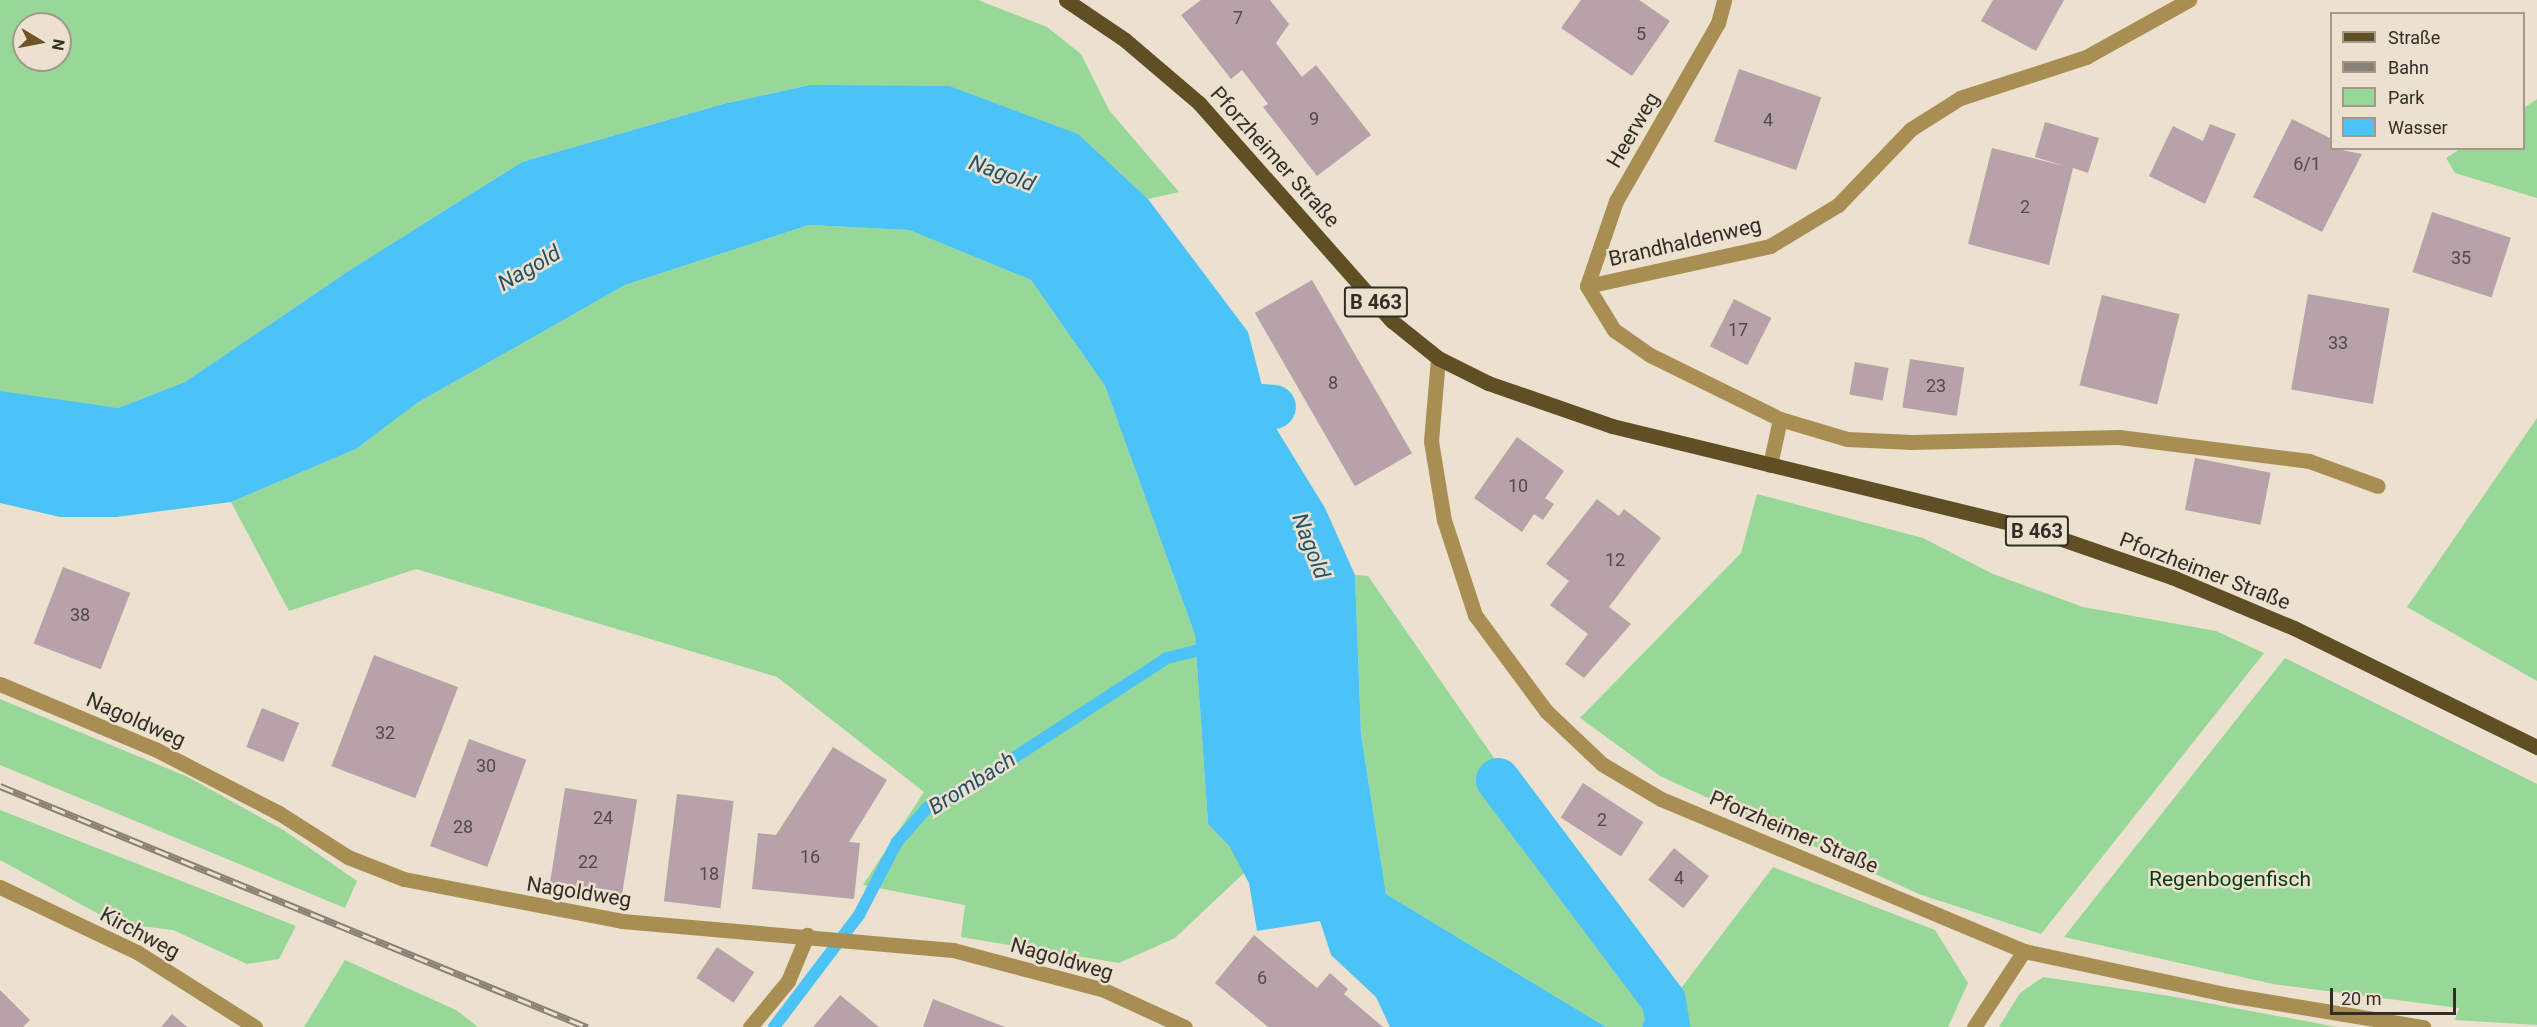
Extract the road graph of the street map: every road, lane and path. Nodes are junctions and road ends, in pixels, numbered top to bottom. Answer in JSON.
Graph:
{"nodes":[{"id":1,"x":1066,"y":0,"type":"edge"},
{"id":2,"x":1724,"y":0,"type":"edge"},
{"id":3,"x":2189,"y":0,"type":"edge"},
{"id":4,"x":1587,"y":286,"type":"junction"},
{"id":5,"x":1438,"y":357,"type":"junction"},
{"id":6,"x":1780,"y":419,"type":"junction"},
{"id":7,"x":1770,"y":465,"type":"junction"},
{"id":8,"x":2378,"y":486,"type":"dead end"},
{"id":9,"x":0,"y":684,"type":"edge"},
{"id":10,"x":2537,"y":747,"type":"edge"},
{"id":11,"x":0,"y":887,"type":"edge"},
{"id":12,"x":814,"y":936,"type":"junction"},
{"id":13,"x":2024,"y":951,"type":"junction"},
{"id":14,"x":255,"y":1027,"type":"edge"},
{"id":15,"x":750,"y":1027,"type":"edge"},
{"id":16,"x":1185,"y":1027,"type":"edge"},
{"id":17,"x":1974,"y":1027,"type":"edge"},
{"id":18,"x":2423,"y":1027,"type":"edge"}],
"edges":[{"from":1,"to":5,"type":"main road","name":"Pforzheimer Straße","number":"B 463"},
{"from":2,"to":4,"type":"street","name":"Heerweg"},
{"from":3,"to":4,"type":"street","name":"Brandhaldenweg"},
{"from":4,"to":6,"type":"street"},
{"from":5,"to":7,"type":"main road","name":"Pforzheimer Straße","number":"B 463"},
{"from":5,"to":13,"type":"street","name":"Pforzheimer Straße"},
{"from":6,"to":7,"type":"street"},
{"from":6,"to":8,"type":"street"},
{"from":7,"to":10,"type":"main road","name":"Pforzheimer Straße","number":"B 463"},
{"from":9,"to":12,"type":"street","name":"Nagoldweg"},
{"from":11,"to":14,"type":"street","name":"Kirchweg"},
{"from":12,"to":15,"type":"street"},
{"from":12,"to":16,"type":"street","name":"Nagoldweg"},
{"from":13,"to":17,"type":"street"},
{"from":13,"to":18,"type":"street","name":"Pforzheimer Straße"}]}
